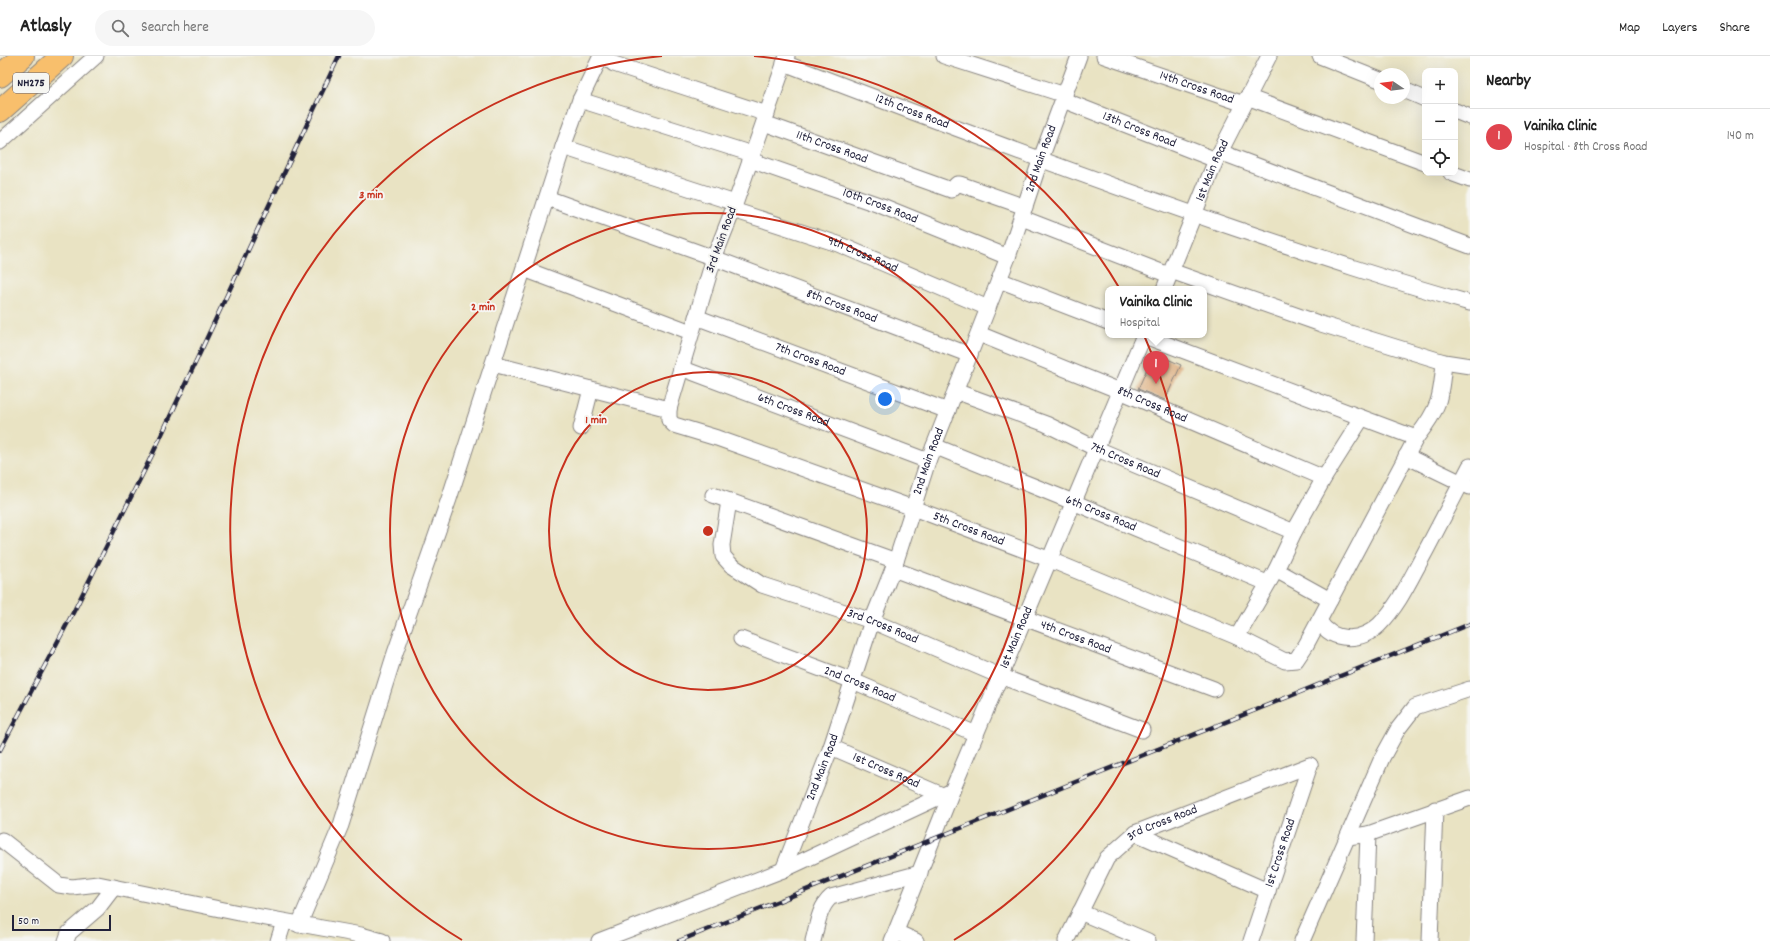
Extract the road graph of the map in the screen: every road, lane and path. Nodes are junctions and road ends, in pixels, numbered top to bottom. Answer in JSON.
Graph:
{"nodes":[{"id":1,"x":23,"y":56,"type":"edge"},
{"id":2,"x":62,"y":56,"type":"edge"},
{"id":3,"x":96,"y":56,"type":"edge"},
{"id":4,"x":601,"y":56,"type":"edge"},
{"id":5,"x":604,"y":56,"type":"edge"},
{"id":6,"x":944,"y":56,"type":"edge"},
{"id":7,"x":1079,"y":56,"type":"edge"},
{"id":8,"x":1104,"y":56,"type":"edge"},
{"id":9,"x":1269,"y":56,"type":"edge"},
{"id":10,"x":1320,"y":56,"type":"edge"},
{"id":11,"x":785,"y":58,"type":"edge"},
{"id":12,"x":0,"y":76,"type":"edge"},
{"id":13,"x":1374,"y":78,"type":"edge"},
{"id":14,"x":1410,"y":93,"type":"edge"},
{"id":15,"x":1064,"y":98,"type":"junction"},
{"id":16,"x":1422,"y":98,"type":"edge"},
{"id":17,"x":580,"y":100,"type":"junction"},
{"id":18,"x":1246,"y":100,"type":"junction"},
{"id":19,"x":0,"y":111,"type":"edge"},
{"id":20,"x":1458,"y":112,"type":"edge"},
{"id":21,"x":1470,"y":117,"type":"edge"},
{"id":22,"x":766,"y":118,"type":"junction"},
{"id":23,"x":0,"y":142,"type":"edge"},
{"id":24,"x":563,"y":147,"type":"junction"},
{"id":25,"x":1218,"y":156,"type":"junction"},
{"id":26,"x":751,"y":157,"type":"junction"},
{"id":27,"x":1040,"y":161,"type":"junction"},
{"id":28,"x":1422,"y":162,"type":"edge"},
{"id":29,"x":1458,"y":176,"type":"edge"},
{"id":30,"x":1470,"y":180,"type":"edge"},
{"id":31,"x":547,"y":198,"type":"junction"},
{"id":32,"x":734,"y":206,"type":"junction"},
{"id":33,"x":1023,"y":213,"type":"junction"},
{"id":34,"x":1194,"y":214,"type":"junction"},
{"id":35,"x":1470,"y":246,"type":"edge"},
{"id":36,"x":1008,"y":256,"type":"junction"},
{"id":37,"x":714,"y":258,"type":"junction"},
{"id":38,"x":524,"y":270,"type":"junction"},
{"id":39,"x":1168,"y":278,"type":"edge"},
{"id":40,"x":999,"y":280,"type":"junction"},
{"id":41,"x":1195,"y":286,"type":"edge"},
{"id":42,"x":1207,"y":290,"type":"edge"},
{"id":43,"x":1470,"y":302,"type":"edge"},
{"id":44,"x":988,"y":308,"type":"junction"},
{"id":45,"x":696,"y":317,"type":"junction"},
{"id":46,"x":1105,"y":321,"type":"edge"},
{"id":47,"x":691,"y":332,"type":"junction"},
{"id":48,"x":979,"y":334,"type":"junction"},
{"id":49,"x":1142,"y":338,"type":"edge"},
{"id":50,"x":1151,"y":338,"type":"edge"},
{"id":51,"x":970,"y":355,"type":"junction"},
{"id":52,"x":1444,"y":362,"type":"junction"},
{"id":53,"x":493,"y":364,"type":"junction"},
{"id":54,"x":1470,"y":366,"type":"edge"},
{"id":55,"x":681,"y":368,"type":"junction"},
{"id":56,"x":591,"y":389,"type":"junction"},
{"id":57,"x":1120,"y":390,"type":"junction"},
{"id":58,"x":955,"y":391,"type":"junction"},
{"id":59,"x":669,"y":409,"type":"junction"},
{"id":60,"x":948,"y":411,"type":"junction"},
{"id":61,"x":1362,"y":418,"type":"junction"},
{"id":62,"x":581,"y":428,"type":"dead end"},
{"id":63,"x":1416,"y":438,"type":"junction"},
{"id":64,"x":934,"y":446,"type":"junction"},
{"id":65,"x":1095,"y":448,"type":"junction"},
{"id":66,"x":1406,"y":456,"type":"junction"},
{"id":67,"x":928,"y":461,"type":"junction"},
{"id":68,"x":1470,"y":466,"type":"edge"},
{"id":69,"x":1324,"y":478,"type":"junction"},
{"id":70,"x":1466,"y":485,"type":"edge"},
{"id":71,"x":713,"y":495,"type":"dead end"},
{"id":72,"x":730,"y":501,"type":"junction"},
{"id":73,"x":1073,"y":502,"type":"junction"},
{"id":74,"x":913,"y":508,"type":"junction"},
{"id":75,"x":1294,"y":532,"type":"junction"},
{"id":76,"x":1048,"y":559,"type":"junction"},
{"id":77,"x":895,"y":565,"type":"junction"},
{"id":78,"x":1276,"y":570,"type":"junction"},
{"id":79,"x":1267,"y":583,"type":"junction"},
{"id":80,"x":1330,"y":600,"type":"junction"},
{"id":81,"x":1025,"y":618,"type":"junction"},
{"id":82,"x":872,"y":621,"type":"junction"},
{"id":83,"x":1319,"y":621,"type":"junction"},
{"id":84,"x":1237,"y":637,"type":"junction"},
{"id":85,"x":741,"y":639,"type":"dead end"},
{"id":86,"x":1000,"y":676,"type":"junction"},
{"id":87,"x":853,"y":681,"type":"junction"},
{"id":88,"x":1214,"y":689,"type":"dead end"},
{"id":89,"x":1470,"y":689,"type":"edge"},
{"id":90,"x":1142,"y":730,"type":"dead end"},
{"id":91,"x":976,"y":734,"type":"junction"},
{"id":92,"x":831,"y":747,"type":"junction"},
{"id":93,"x":1310,"y":765,"type":"joint"},
{"id":94,"x":947,"y":793,"type":"junction"},
{"id":95,"x":1470,"y":798,"type":"edge"},
{"id":96,"x":1435,"y":809,"type":"junction"},
{"id":97,"x":1135,"y":834,"type":"junction"},
{"id":98,"x":1368,"y":834,"type":"junction"},
{"id":99,"x":1348,"y":837,"type":"junction"},
{"id":100,"x":2,"y":840,"type":"dead end"},
{"id":101,"x":784,"y":870,"type":"junction"},
{"id":102,"x":920,"y":873,"type":"junction"},
{"id":103,"x":114,"y":887,"type":"junction"},
{"id":104,"x":1268,"y":891,"type":"junction"},
{"id":105,"x":1080,"y":912,"type":"junction"},
{"id":106,"x":291,"y":923,"type":"junction"},
{"id":107,"x":894,"y":937,"type":"edge"},
{"id":108,"x":1308,"y":937,"type":"edge"},
{"id":109,"x":66,"y":941,"type":"edge"},
{"id":110,"x":278,"y":941,"type":"edge"},
{"id":111,"x":382,"y":941,"type":"edge"},
{"id":112,"x":599,"y":941,"type":"edge"},
{"id":113,"x":813,"y":941,"type":"edge"},
{"id":114,"x":916,"y":941,"type":"edge"},
{"id":115,"x":1066,"y":941,"type":"edge"},
{"id":116,"x":1148,"y":941,"type":"edge"},
{"id":117,"x":1251,"y":941,"type":"edge"},
{"id":118,"x":1364,"y":941,"type":"edge"},
{"id":119,"x":1430,"y":941,"type":"edge"}],
"edges":[{"from":1,"to":12,"type":"highway","number":"NH275"},
{"from":2,"to":19,"type":"highway","number":"NH275"},
{"from":3,"to":23,"type":"street"},
{"from":4,"to":17,"type":"street"},
{"from":5,"to":22,"type":"street","name":"11th Cross Road"},
{"from":6,"to":15,"type":"street","name":"13th Cross Road"},
{"from":7,"to":15,"type":"street","name":"2nd Main Road"},
{"from":8,"to":18,"type":"street","name":"14th Cross Road"},
{"from":9,"to":18,"type":"street","name":"1st Main Road"},
{"from":10,"to":13,"type":"street"},
{"from":11,"to":22,"type":"street","name":"3rd Main Road"},
{"from":11,"to":27,"type":"street","name":"12th Cross Road"},
{"from":14,"to":16,"type":"street"},
{"from":15,"to":25,"type":"street","name":"13th Cross Road"},
{"from":15,"to":27,"type":"street","name":"2nd Main Road"},
{"from":17,"to":24,"type":"street"},
{"from":17,"to":26,"type":"street","name":"10th Cross Road"},
{"from":18,"to":25,"type":"street","name":"1st Main Road"},
{"from":18,"to":28,"type":"street","name":"14th Cross Road"},
{"from":20,"to":21,"type":"street"},
{"from":22,"to":26,"type":"street","name":"3rd Main Road"},
{"from":22,"to":33,"type":"street","name":"11th Cross Road"},
{"from":24,"to":31,"type":"street"},
{"from":24,"to":32,"type":"street","name":"9th Cross Road"},
{"from":25,"to":34,"type":"street","name":"1st Main Road"},
{"from":25,"to":35,"type":"street","name":"13th Cross Road"},
{"from":26,"to":32,"type":"street","name":"3rd Main Road"},
{"from":26,"to":36,"type":"street","name":"10th Cross Road"},
{"from":27,"to":33,"type":"street","name":"2nd Main Road"},
{"from":27,"to":34,"type":"street","name":"12th Cross Road"},
{"from":29,"to":30,"type":"street"},
{"from":31,"to":37,"type":"street","name":"8th Cross Road"},
{"from":31,"to":38,"type":"street"},
{"from":32,"to":37,"type":"street","name":"3rd Main Road"},
{"from":32,"to":44,"type":"street","name":"9th Cross Road"},
{"from":33,"to":36,"type":"street","name":"2nd Main Road"},
{"from":33,"to":39,"type":"street"},
{"from":34,"to":39,"type":"street","name":"1st Main Road"},
{"from":34,"to":43,"type":"street","name":"12th Cross Road"},
{"from":36,"to":40,"type":"street","name":"2nd Main Road"},
{"from":37,"to":45,"type":"street","name":"3rd Main Road"},
{"from":37,"to":51,"type":"street","name":"8th Cross Road"},
{"from":38,"to":47,"type":"street"},
{"from":38,"to":53,"type":"street"},
{"from":39,"to":41,"type":"street"},
{"from":40,"to":44,"type":"street","name":"2nd Main Road"},
{"from":40,"to":46,"type":"street"},
{"from":42,"to":52,"type":"street"},
{"from":44,"to":48,"type":"street","name":"2nd Main Road"},
{"from":45,"to":47,"type":"street","name":"3rd Main Road"},
{"from":45,"to":60,"type":"street","name":"7th Cross Road"},
{"from":47,"to":55,"type":"street","name":"3rd Main Road"},
{"from":48,"to":51,"type":"street","name":"2nd Main Road"},
{"from":48,"to":57,"type":"street","name":"8th Cross Road"},
{"from":49,"to":57,"type":"street","name":"1st Main Road"},
{"from":50,"to":61,"type":"street"},
{"from":51,"to":58,"type":"street","name":"2nd Main Road"},
{"from":52,"to":54,"type":"street"},
{"from":52,"to":63,"type":"street"},
{"from":53,"to":56,"type":"street"},
{"from":53,"to":106,"type":"street"},
{"from":55,"to":59,"type":"street","name":"3rd Main Road"},
{"from":55,"to":67,"type":"street","name":"6th Cross Road"},
{"from":56,"to":59,"type":"street"},
{"from":56,"to":62,"type":"street"},
{"from":57,"to":65,"type":"street","name":"1st Main Road"},
{"from":57,"to":69,"type":"street","name":"8th Cross Road"},
{"from":58,"to":60,"type":"street","name":"2nd Main Road"},
{"from":58,"to":65,"type":"street","name":"7th Cross Road"},
{"from":59,"to":74,"type":"street","name":"5th Cross Road"},
{"from":60,"to":64,"type":"street","name":"2nd Main Road"},
{"from":61,"to":63,"type":"street"},
{"from":61,"to":69,"type":"street"},
{"from":63,"to":66,"type":"street"},
{"from":64,"to":67,"type":"street","name":"2nd Main Road"},
{"from":64,"to":73,"type":"street","name":"6th Cross Road"},
{"from":65,"to":73,"type":"street","name":"1st Main Road"},
{"from":65,"to":75,"type":"street","name":"7th Cross Road"},
{"from":66,"to":70,"type":"street"},
{"from":66,"to":80,"type":"street"},
{"from":67,"to":74,"type":"street","name":"2nd Main Road"},
{"from":68,"to":70,"type":"street"},
{"from":69,"to":75,"type":"street"},
{"from":70,"to":83,"type":"street"},
{"from":71,"to":72,"type":"street","name":"4th Cross Road"},
{"from":72,"to":77,"type":"street","name":"4th Cross Road"},
{"from":72,"to":82,"type":"street","name":"3rd Cross Road"},
{"from":73,"to":76,"type":"street","name":"1st Main Road"},
{"from":73,"to":79,"type":"street","name":"6th Cross Road"},
{"from":74,"to":76,"type":"street","name":"5th Cross Road"},
{"from":74,"to":77,"type":"street","name":"2nd Main Road"},
{"from":75,"to":78,"type":"street"},
{"from":76,"to":81,"type":"street","name":"1st Main Road"},
{"from":76,"to":84,"type":"street","name":"5th Cross Road"},
{"from":77,"to":81,"type":"street","name":"4th Cross Road"},
{"from":77,"to":82,"type":"street","name":"2nd Main Road"},
{"from":78,"to":79,"type":"street"},
{"from":78,"to":80,"type":"street"},
{"from":79,"to":84,"type":"street"},
{"from":80,"to":83,"type":"street"},
{"from":81,"to":86,"type":"street","name":"1st Main Road"},
{"from":81,"to":88,"type":"street","name":"4th Cross Road"},
{"from":82,"to":86,"type":"street","name":"3rd Cross Road"},
{"from":82,"to":87,"type":"street","name":"2nd Main Road"},
{"from":83,"to":84,"type":"street","name":"5th Cross Road"},
{"from":85,"to":87,"type":"street","name":"2nd Cross Road"},
{"from":86,"to":90,"type":"street","name":"3rd Cross Road"},
{"from":86,"to":91,"type":"street","name":"1st Main Road"},
{"from":87,"to":91,"type":"street","name":"2nd Cross Road"},
{"from":87,"to":92,"type":"street","name":"2nd Main Road"},
{"from":89,"to":99,"type":"street"},
{"from":91,"to":94,"type":"street","name":"1st Main Road"},
{"from":92,"to":94,"type":"street","name":"1st Cross Road"},
{"from":92,"to":101,"type":"street","name":"2nd Main Road"},
{"from":93,"to":97,"type":"street","name":"3rd Cross Road"},
{"from":93,"to":104,"type":"street","name":"1st Cross Road"},
{"from":94,"to":101,"type":"street"},
{"from":94,"to":102,"type":"street","name":"1st Main Road"},
{"from":95,"to":96,"type":"street"},
{"from":96,"to":98,"type":"street"},
{"from":96,"to":119,"type":"street"},
{"from":97,"to":104,"type":"street"},
{"from":97,"to":105,"type":"street","name":"3rd Cross Road"},
{"from":98,"to":99,"type":"street"},
{"from":98,"to":118,"type":"street"},
{"from":99,"to":108,"type":"street"},
{"from":100,"to":103,"type":"street"},
{"from":101,"to":112,"type":"street"},
{"from":102,"to":107,"type":"street","name":"1st Main Road"},
{"from":102,"to":113,"type":"street"},
{"from":103,"to":106,"type":"street"},
{"from":103,"to":109,"type":"street"},
{"from":104,"to":117,"type":"street","name":"1st Cross Road"},
{"from":105,"to":115,"type":"street","name":"3rd Cross Road"},
{"from":105,"to":116,"type":"street"},
{"from":106,"to":110,"type":"street"},
{"from":106,"to":111,"type":"street"},
{"from":107,"to":114,"type":"street"}]}
